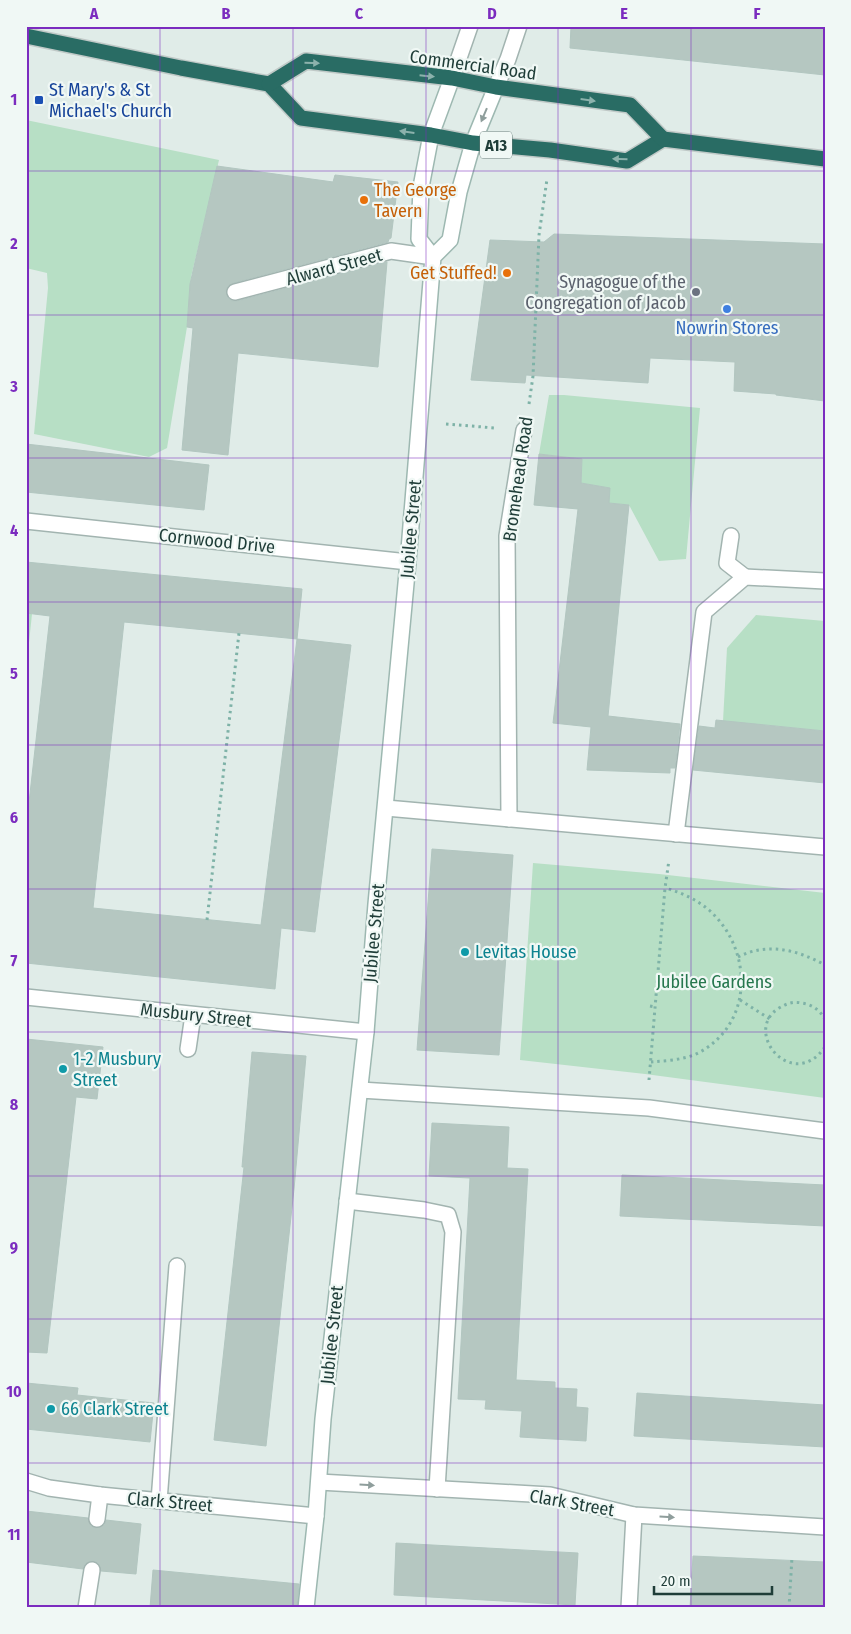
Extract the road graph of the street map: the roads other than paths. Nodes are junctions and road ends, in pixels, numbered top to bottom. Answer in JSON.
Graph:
{"nodes":[{"id":1,"x":470,"y":26,"type":"edge"},
{"id":2,"x":519,"y":26,"type":"edge"},
{"id":3,"x":26,"y":36,"type":"edge"},
{"id":4,"x":452,"y":78,"type":"junction"},
{"id":5,"x":269,"y":84,"type":"junction"},
{"id":6,"x":496,"y":87,"type":"junction"},
{"id":7,"x":431,"y":135,"type":"junction"},
{"id":8,"x":663,"y":139,"type":"junction"},
{"id":9,"x":473,"y":142,"type":"junction"},
{"id":10,"x":825,"y":159,"type":"edge"},
{"id":11,"x":433,"y":257,"type":"junction"},
{"id":12,"x":235,"y":292,"type":"dead end"},
{"id":13,"x":524,"y":430,"type":"road end"},
{"id":14,"x":26,"y":521,"type":"edge"},
{"id":15,"x":731,"y":536,"type":"dead end"},
{"id":16,"x":408,"y":562,"type":"junction"},
{"id":17,"x":745,"y":577,"type":"junction"},
{"id":18,"x":825,"y":581,"type":"edge"},
{"id":19,"x":386,"y":808,"type":"junction"},
{"id":20,"x":509,"y":819,"type":"junction"},
{"id":21,"x":676,"y":834,"type":"junction"},
{"id":22,"x":825,"y":847,"type":"edge"},
{"id":23,"x":26,"y":997,"type":"edge"},
{"id":24,"x":193,"y":1015,"type":"junction"},
{"id":25,"x":366,"y":1032,"type":"junction"},
{"id":26,"x":188,"y":1049,"type":"dead end"},
{"id":27,"x":360,"y":1090,"type":"junction"},
{"id":28,"x":825,"y":1132,"type":"edge"},
{"id":29,"x":347,"y":1201,"type":"junction"},
{"id":30,"x":176,"y":1266,"type":"dead end"},
{"id":31,"x":26,"y":1481,"type":"edge"},
{"id":32,"x":318,"y":1482,"type":"junction"},
{"id":33,"x":437,"y":1489,"type":"junction"},
{"id":34,"x":100,"y":1495,"type":"junction"},
{"id":35,"x":159,"y":1501,"type":"junction"},
{"id":36,"x":634,"y":1515,"type":"junction"},
{"id":37,"x":316,"y":1516,"type":"junction"},
{"id":38,"x":97,"y":1520,"type":"dead end"},
{"id":39,"x":825,"y":1526,"type":"edge"},
{"id":40,"x":92,"y":1570,"type":"dead end"},
{"id":41,"x":86,"y":1608,"type":"edge"},
{"id":42,"x":306,"y":1608,"type":"edge"},
{"id":43,"x":629,"y":1608,"type":"edge"}],
"edges":[{"from":1,"to":4,"type":"street"},
{"from":2,"to":6,"type":"street"},
{"from":3,"to":5,"type":"highway"},
{"from":5,"to":4,"type":"highway","name":"Commercial Road","one_way":true},
{"from":4,"to":6,"type":"highway","name":"Commercial Road"},
{"from":4,"to":7,"type":"street"},
{"from":7,"to":5,"type":"highway","number":"A13","one_way":true},
{"from":6,"to":8,"type":"highway","name":"Commercial Road","one_way":true},
{"from":6,"to":9,"type":"street","one_way":true},
{"from":7,"to":9,"type":"highway","number":"A13"},
{"from":7,"to":11,"type":"street"},
{"from":8,"to":9,"type":"highway","number":"A13","one_way":true},
{"from":8,"to":10,"type":"highway"},
{"from":9,"to":11,"type":"street"},
{"from":11,"to":12,"type":"street","name":"Alward Street"},
{"from":11,"to":16,"type":"street","name":"Jubilee Street"},
{"from":13,"to":20,"type":"street","name":"Bromehead Road"},
{"from":14,"to":16,"type":"street","name":"Cornwood Drive"},
{"from":15,"to":17,"type":"street"},
{"from":16,"to":19,"type":"street","name":"Jubilee Street"},
{"from":17,"to":18,"type":"street"},
{"from":17,"to":21,"type":"street"},
{"from":19,"to":20,"type":"street"},
{"from":19,"to":25,"type":"street","name":"Jubilee Street"},
{"from":20,"to":21,"type":"street"},
{"from":21,"to":22,"type":"street"},
{"from":23,"to":24,"type":"street","name":"Musbury Street"},
{"from":24,"to":25,"type":"street","name":"Musbury Street"},
{"from":24,"to":26,"type":"street"},
{"from":25,"to":27,"type":"street","name":"Jubilee Street"},
{"from":27,"to":28,"type":"street"},
{"from":27,"to":29,"type":"street","name":"Jubilee Street"},
{"from":29,"to":32,"type":"street","name":"Jubilee Street"},
{"from":29,"to":33,"type":"street"},
{"from":30,"to":35,"type":"street"},
{"from":31,"to":34,"type":"street","name":"Clark Street"},
{"from":32,"to":33,"type":"street","name":"Clark Street","one_way":true},
{"from":32,"to":37,"type":"street","name":"Jubilee Street"},
{"from":33,"to":36,"type":"street","name":"Clark Street"},
{"from":34,"to":35,"type":"street","name":"Clark Street"},
{"from":34,"to":38,"type":"street"},
{"from":35,"to":37,"type":"street","name":"Clark Street"},
{"from":36,"to":39,"type":"street","name":"Clark Street","one_way":true},
{"from":36,"to":43,"type":"street"},
{"from":37,"to":42,"type":"street","name":"Jubilee Street"},
{"from":40,"to":41,"type":"street"}]}
